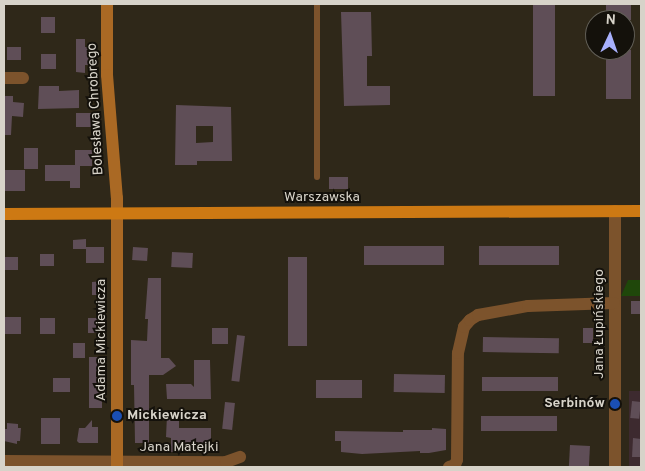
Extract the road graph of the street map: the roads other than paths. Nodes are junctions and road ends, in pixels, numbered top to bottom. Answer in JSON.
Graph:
{"nodes":[{"id":1,"x":107,"y":4,"type":"edge"},
{"id":2,"x":317,"y":4,"type":"edge"},
{"id":3,"x":4,"y":78,"type":"edge"},
{"id":4,"x":23,"y":78,"type":"dead end"},
{"id":5,"x":317,"y":177,"type":"dead end"},
{"id":6,"x":615,"y":211,"type":"junction"},
{"id":7,"x":641,"y":211,"type":"edge"},
{"id":8,"x":117,"y":213,"type":"junction"},
{"id":9,"x":4,"y":214,"type":"edge"},
{"id":10,"x":614,"y":303,"type":"junction"},
{"id":11,"x":240,"y":457,"type":"dead end"},
{"id":12,"x":4,"y":461,"type":"edge"},
{"id":13,"x":117,"y":465,"type":"edge"},
{"id":14,"x":449,"y":467,"type":"edge"},
{"id":15,"x":615,"y":467,"type":"edge"}],
"edges":[{"from":1,"to":8,"type":"street","name":"Bolesława Chrobrego"},
{"from":2,"to":5,"type":"lane"},
{"from":3,"to":4,"type":"street"},
{"from":6,"to":7,"type":"main road","name":"Warszawska"},
{"from":6,"to":8,"type":"main road","name":"Warszawska"},
{"from":6,"to":10,"type":"street","name":"Jana Łupińskiego"},
{"from":8,"to":9,"type":"main road","name":"Warszawska"},
{"from":8,"to":13,"type":"street","name":"Adama Mickiewicza"},
{"from":10,"to":14,"type":"street"},
{"from":10,"to":15,"type":"street","name":"Jana Łupińskiego"},
{"from":11,"to":13,"type":"street","name":"Jana Matejki"},
{"from":12,"to":13,"type":"street","name":"Jana Matejki"}]}
